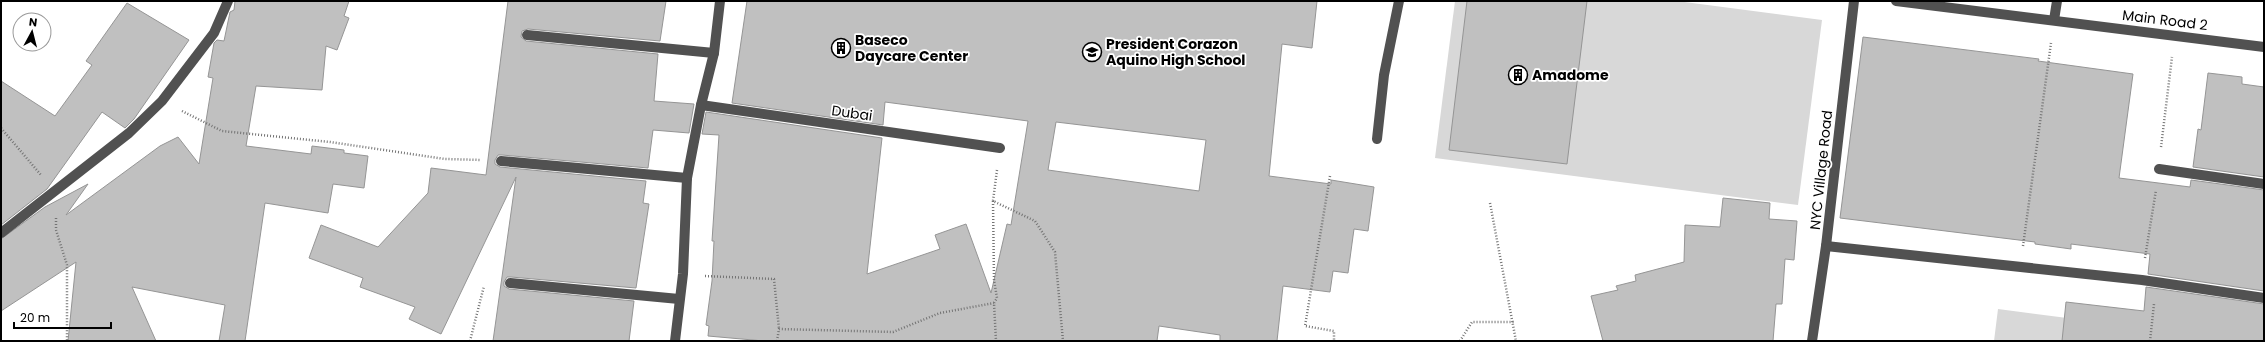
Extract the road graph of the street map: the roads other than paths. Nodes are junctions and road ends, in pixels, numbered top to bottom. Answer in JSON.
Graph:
{"nodes":[{"id":1,"x":228,"y":1,"type":"edge"},
{"id":2,"x":720,"y":1,"type":"edge"},
{"id":3,"x":1400,"y":1,"type":"edge"},
{"id":4,"x":1854,"y":1,"type":"edge"},
{"id":5,"x":1896,"y":1,"type":"edge"},
{"id":6,"x":2057,"y":1,"type":"edge"},
{"id":7,"x":2054,"y":20,"type":"junction"},
{"id":8,"x":527,"y":35,"type":"dead end"},
{"id":9,"x":2264,"y":47,"type":"edge"},
{"id":10,"x":714,"y":53,"type":"junction"},
{"id":11,"x":701,"y":105,"type":"junction"},
{"id":12,"x":1377,"y":139,"type":"dead end"},
{"id":13,"x":1000,"y":148,"type":"road end"},
{"id":14,"x":501,"y":161,"type":"road end"},
{"id":15,"x":2159,"y":169,"type":"dead end"},
{"id":16,"x":687,"y":178,"type":"junction"},
{"id":17,"x":2264,"y":184,"type":"edge"},
{"id":18,"x":1,"y":233,"type":"edge"},
{"id":19,"x":1826,"y":246,"type":"junction"},
{"id":20,"x":510,"y":283,"type":"dead end"},
{"id":21,"x":2264,"y":298,"type":"edge"},
{"id":22,"x":679,"y":299,"type":"junction"},
{"id":23,"x":676,"y":341,"type":"edge"},
{"id":24,"x":1812,"y":341,"type":"edge"}],
"edges":[{"from":1,"to":18,"type":"street"},
{"from":2,"to":10,"type":"street"},
{"from":3,"to":12,"type":"street"},
{"from":4,"to":19,"type":"street","name":"NYC Village Road"},
{"from":5,"to":7,"type":"street","name":"Main Road 2"},
{"from":6,"to":7,"type":"street"},
{"from":7,"to":9,"type":"street","name":"Main Road 2"},
{"from":8,"to":10,"type":"street"},
{"from":10,"to":11,"type":"street"},
{"from":11,"to":13,"type":"street","name":"Dubai"},
{"from":11,"to":16,"type":"street"},
{"from":14,"to":16,"type":"street"},
{"from":15,"to":17,"type":"street"},
{"from":16,"to":22,"type":"street"},
{"from":19,"to":21,"type":"street"},
{"from":19,"to":24,"type":"street","name":"NYC Village Road"},
{"from":20,"to":22,"type":"street"},
{"from":22,"to":23,"type":"street"}]}
